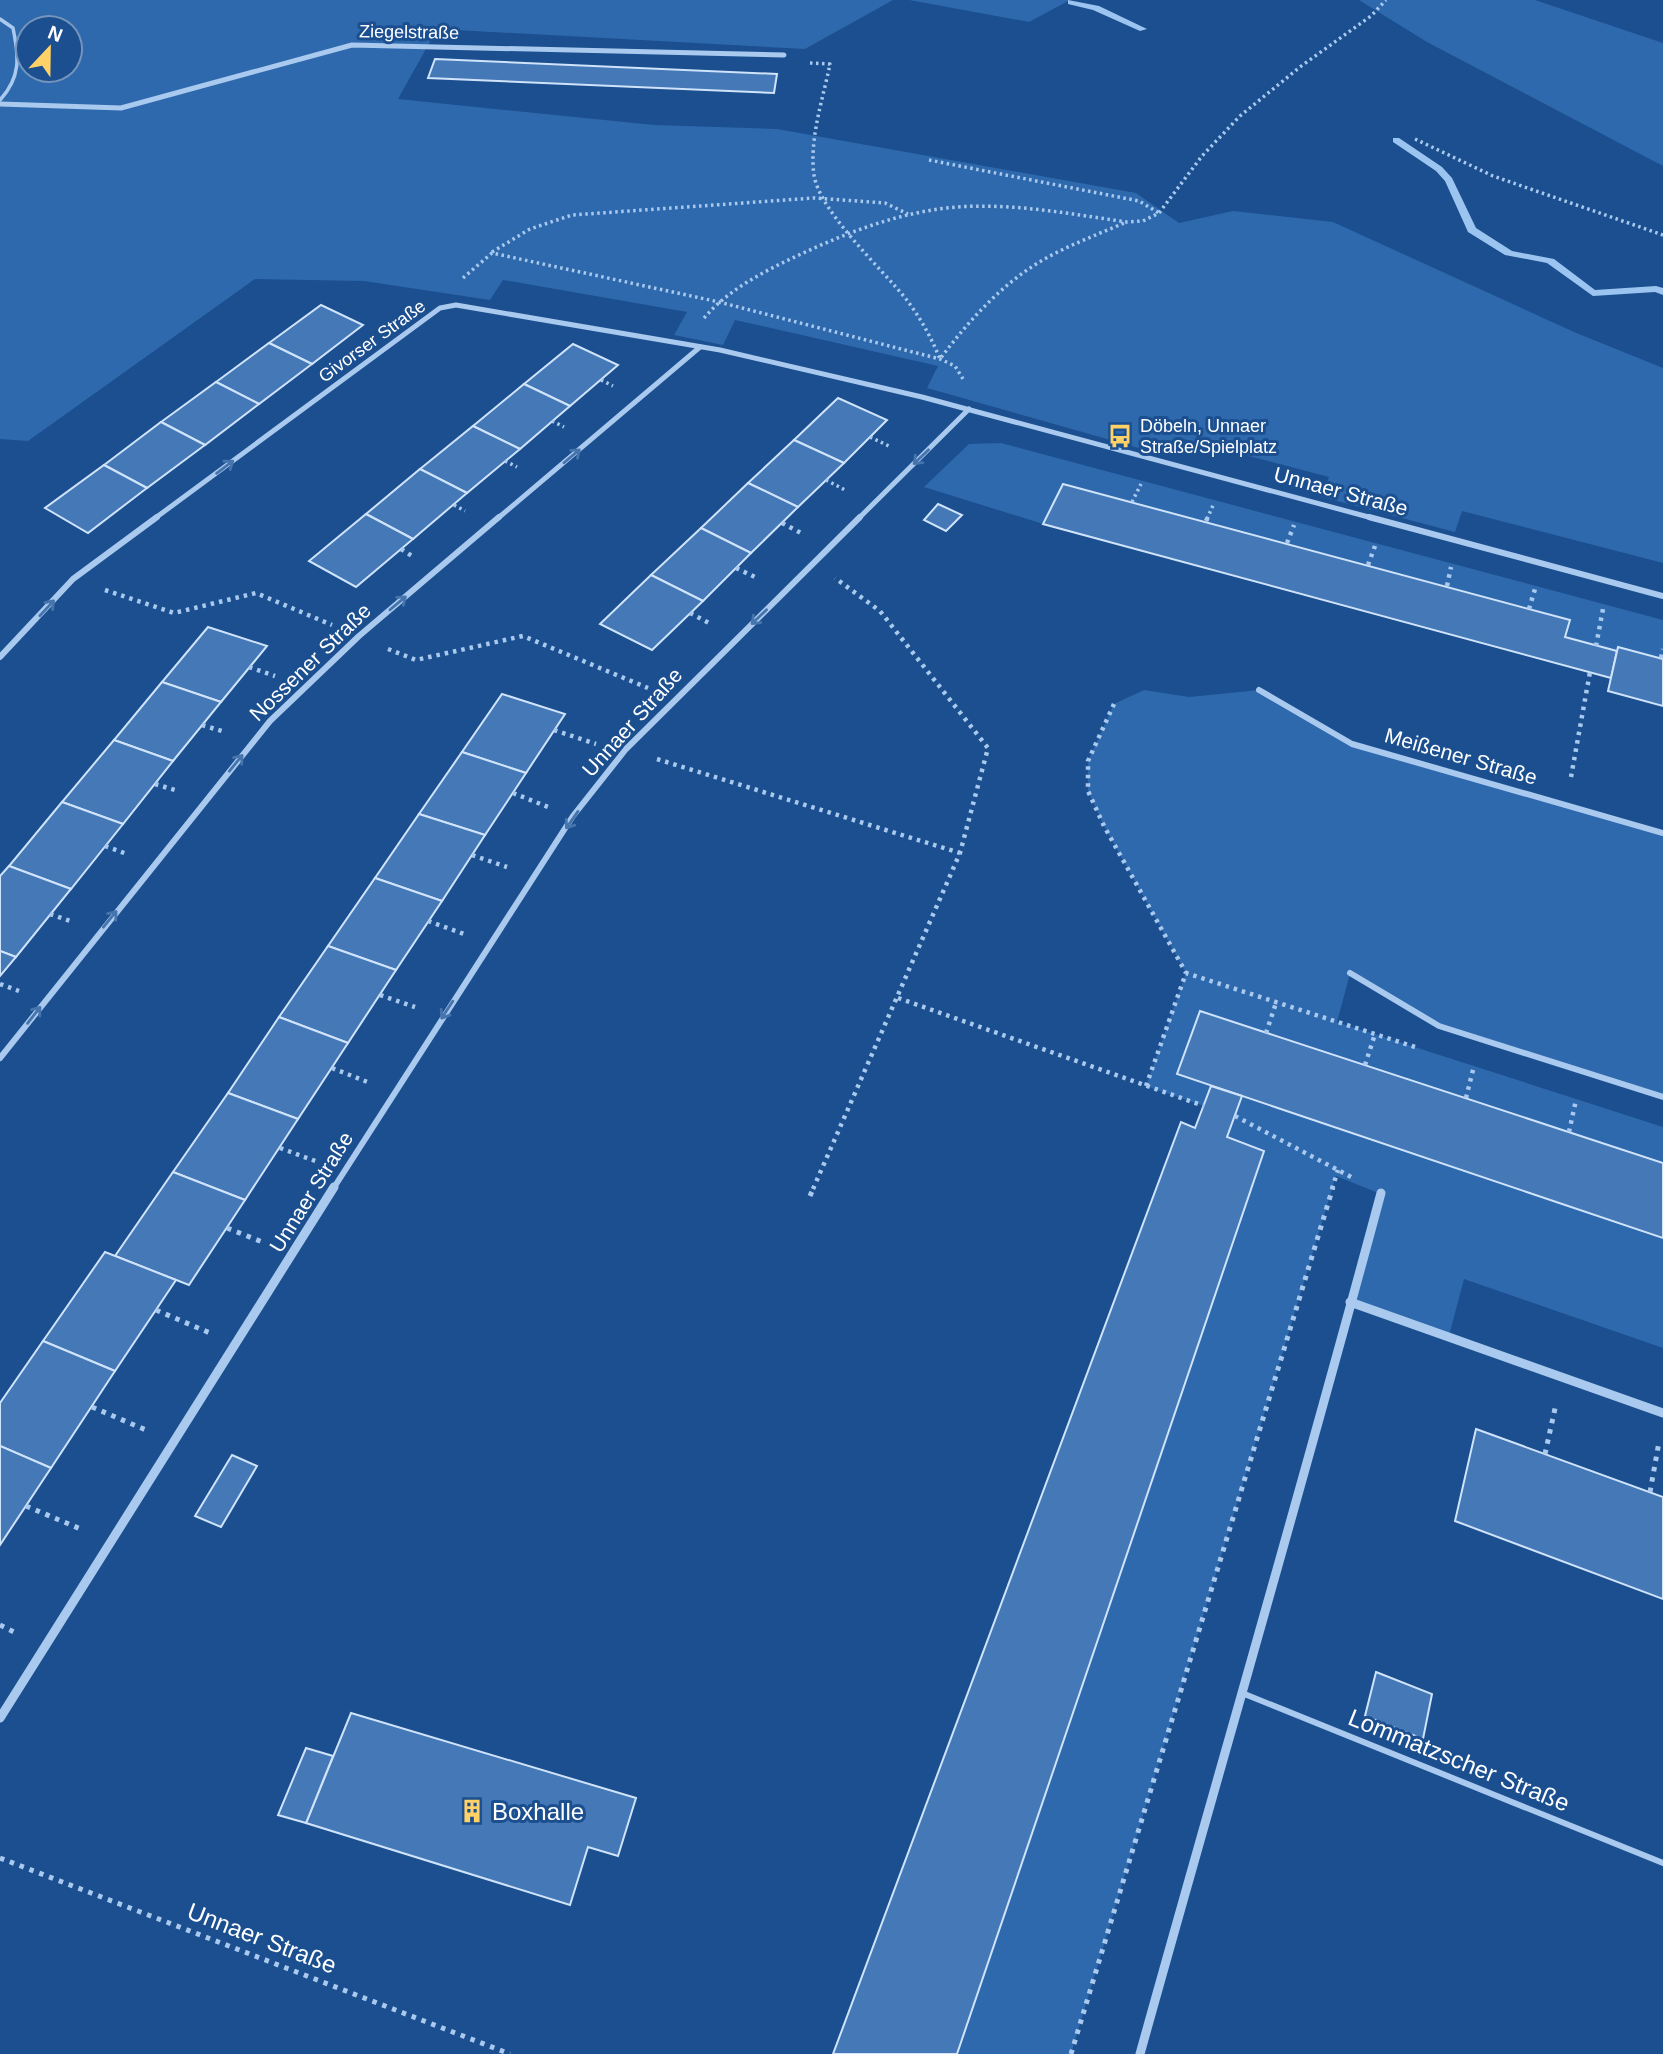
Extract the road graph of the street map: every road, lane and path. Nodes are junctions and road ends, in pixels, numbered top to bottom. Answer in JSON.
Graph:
{"nodes":[{"id":1,"x":1388,"y":1,"type":"edge"},
{"id":2,"x":0,"y":19,"type":"edge"},
{"id":3,"x":784,"y":55,"type":"dead end"},
{"id":4,"x":830,"y":64,"type":"dead end"},
{"id":5,"x":0,"y":102,"type":"edge"},
{"id":6,"x":1415,"y":139,"type":"dead end"},
{"id":7,"x":929,"y":160,"type":"dead end"},
{"id":8,"x":824,"y":198,"type":"junction"},
{"id":9,"x":1159,"y":213,"type":"junction"},
{"id":10,"x":908,"y":214,"type":"junction"},
{"id":11,"x":1127,"y":222,"type":"junction"},
{"id":12,"x":849,"y":234,"type":"junction"},
{"id":13,"x":1663,"y":234,"type":"edge"},
{"id":14,"x":492,"y":253,"type":"junction"},
{"id":15,"x":719,"y":302,"type":"junction"},
{"id":16,"x":448,"y":307,"type":"junction"},
{"id":17,"x":684,"y":344,"type":"junction"},
{"id":18,"x":700,"y":347,"type":"junction"},
{"id":19,"x":940,"y":359,"type":"junction"},
{"id":20,"x":969,"y":409,"type":"junction"},
{"id":21,"x":1142,"y":481,"type":"dead end"},
{"id":22,"x":1215,"y":500,"type":"dead end"},
{"id":23,"x":1132,"y":502,"type":"dead end"},
{"id":24,"x":1206,"y":522,"type":"dead end"},
{"id":25,"x":1295,"y":522,"type":"dead end"},
{"id":26,"x":1287,"y":543,"type":"dead end"},
{"id":27,"x":1376,"y":544,"type":"dead end"},
{"id":28,"x":1368,"y":565,"type":"dead end"},
{"id":29,"x":1455,"y":565,"type":"dead end"},
{"id":30,"x":833,"y":577,"type":"dead end"},
{"id":31,"x":1447,"y":586,"type":"dead end"},
{"id":32,"x":1547,"y":589,"type":"dead end"},
{"id":33,"x":106,"y":590,"type":"dead end"},
{"id":34,"x":1663,"y":596,"type":"edge"},
{"id":35,"x":1604,"y":605,"type":"dead end"},
{"id":36,"x":1529,"y":609,"type":"dead end"},
{"id":37,"x":359,"y":636,"type":"junction"},
{"id":38,"x":1596,"y":646,"type":"dead end"},
{"id":39,"x":1663,"y":649,"type":"edge"},
{"id":40,"x":0,"y":657,"type":"edge"},
{"id":41,"x":1661,"y":658,"type":"dead end"},
{"id":42,"x":416,"y":660,"type":"dead end"},
{"id":43,"x":1590,"y":672,"type":"dead end"},
{"id":44,"x":1259,"y":690,"type":"dead end"},
{"id":45,"x":674,"y":699,"type":"junction"},
{"id":46,"x":1114,"y":704,"type":"dead end"},
{"id":47,"x":554,"y":730,"type":"dead end"},
{"id":48,"x":624,"y":751,"type":"junction"},
{"id":49,"x":1566,"y":805,"type":"junction"},
{"id":50,"x":1663,"y":833,"type":"edge"},
{"id":51,"x":960,"y":853,"type":"junction"},
{"id":52,"x":472,"y":855,"type":"dead end"},
{"id":53,"x":534,"y":876,"type":"junction"},
{"id":54,"x":428,"y":921,"type":"dead end"},
{"id":55,"x":491,"y":943,"type":"junction"},
{"id":56,"x":1186,"y":973,"type":"junction"},
{"id":57,"x":1350,"y":973,"type":"dead end"},
{"id":58,"x":380,"y":995,"type":"dead end"},
{"id":59,"x":898,"y":998,"type":"junction"},
{"id":60,"x":1276,"y":1003,"type":"junction"},
{"id":61,"x":443,"y":1017,"type":"junction"},
{"id":62,"x":1266,"y":1033,"type":"dead end"},
{"id":63,"x":1374,"y":1034,"type":"junction"},
{"id":64,"x":1424,"y":1050,"type":"dead end"},
{"id":65,"x":0,"y":1058,"type":"edge"},
{"id":66,"x":1461,"y":1062,"type":"dead end"},
{"id":67,"x":1365,"y":1065,"type":"dead end"},
{"id":68,"x":1474,"y":1066,"type":"junction"},
{"id":69,"x":332,"y":1068,"type":"dead end"},
{"id":70,"x":1487,"y":1070,"type":"dead end"},
{"id":71,"x":1146,"y":1086,"type":"junction"},
{"id":72,"x":394,"y":1092,"type":"junction"},
{"id":73,"x":1563,"y":1096,"type":"dead end"},
{"id":74,"x":1663,"y":1097,"type":"edge"},
{"id":75,"x":1466,"y":1098,"type":"dead end"},
{"id":76,"x":1576,"y":1100,"type":"junction"},
{"id":77,"x":1588,"y":1104,"type":"dead end"},
{"id":78,"x":1204,"y":1106,"type":"dead end"},
{"id":79,"x":1235,"y":1116,"type":"dead end"},
{"id":80,"x":1569,"y":1132,"type":"dead end"},
{"id":81,"x":279,"y":1148,"type":"dead end"},
{"id":82,"x":1338,"y":1170,"type":"junction"},
{"id":83,"x":344,"y":1172,"type":"junction"},
{"id":84,"x":1381,"y":1193,"type":"joint"},
{"id":85,"x":810,"y":1196,"type":"dead end"},
{"id":86,"x":227,"y":1228,"type":"dead end"},
{"id":87,"x":292,"y":1254,"type":"junction"},
{"id":88,"x":1350,"y":1302,"type":"junction"},
{"id":89,"x":156,"y":1310,"type":"dead end"},
{"id":90,"x":236,"y":1343,"type":"junction"},
{"id":91,"x":1561,"y":1377,"type":"junction"},
{"id":92,"x":92,"y":1407,"type":"dead end"},
{"id":93,"x":1663,"y":1413,"type":"edge"},
{"id":94,"x":1661,"y":1430,"type":"dead end"},
{"id":95,"x":174,"y":1442,"type":"junction"},
{"id":96,"x":1545,"y":1454,"type":"dead end"},
{"id":97,"x":1650,"y":1492,"type":"dead end"},
{"id":98,"x":26,"y":1506,"type":"dead end"},
{"id":99,"x":111,"y":1542,"type":"junction"},
{"id":100,"x":1241,"y":1693,"type":"junction"},
{"id":101,"x":0,"y":1718,"type":"edge"},
{"id":102,"x":0,"y":1858,"type":"edge"},
{"id":103,"x":1663,"y":1863,"type":"edge"},
{"id":104,"x":510,"y":2054,"type":"edge"},
{"id":105,"x":1071,"y":2054,"type":"edge"},
{"id":106,"x":1140,"y":2054,"type":"edge"}],
"edges":[{"from":1,"to":9,"type":"path"},
{"from":2,"to":5,"type":"lane"},
{"from":3,"to":5,"type":"street","name":"Ziegelstraße"},
{"from":4,"to":8,"type":"path"},
{"from":6,"to":13,"type":"path"},
{"from":7,"to":9,"type":"path"},
{"from":8,"to":10,"type":"path"},
{"from":8,"to":12,"type":"path"},
{"from":8,"to":14,"type":"path"},
{"from":9,"to":11,"type":"path"},
{"from":10,"to":11,"type":"path"},
{"from":10,"to":12,"type":"path"},
{"from":11,"to":19,"type":"path"},
{"from":12,"to":15,"type":"path"},
{"from":12,"to":19,"type":"path"},
{"from":14,"to":15,"type":"path"},
{"from":14,"to":16,"type":"path"},
{"from":15,"to":17,"type":"path"},
{"from":15,"to":19,"type":"path"},
{"from":16,"to":17,"type":"street","name":"Givorser Straße"},
{"from":40,"to":16,"type":"street","name":"Givorser Straße","one_way":true},
{"from":17,"to":18,"type":"street","name":"Givorser Straße"},
{"from":18,"to":20,"type":"street","name":"Givorser Straße"},
{"from":37,"to":18,"type":"street","name":"Nossener Straße","one_way":true},
{"from":19,"to":20,"type":"path"},
{"from":20,"to":34,"type":"street","name":"Unnaer Straße"},
{"from":20,"to":45,"type":"street","name":"Unnaer Straße","one_way":true},
{"from":21,"to":23,"type":"path"},
{"from":22,"to":24,"type":"path"},
{"from":25,"to":26,"type":"path"},
{"from":27,"to":28,"type":"path"},
{"from":29,"to":31,"type":"path"},
{"from":30,"to":51,"type":"path"},
{"from":32,"to":36,"type":"path"},
{"from":33,"to":37,"type":"path"},
{"from":35,"to":38,"type":"path"},
{"from":65,"to":37,"type":"street","name":"Nossener Straße","one_way":true},
{"from":39,"to":41,"type":"path"},
{"from":42,"to":45,"type":"path"},
{"from":43,"to":49,"type":"path"},
{"from":44,"to":49,"type":"street","name":"Meißener Straße"},
{"from":45,"to":48,"type":"street","name":"Unnaer Straße"},
{"from":46,"to":56,"type":"path"},
{"from":47,"to":48,"type":"path"},
{"from":48,"to":51,"type":"path"},
{"from":48,"to":53,"type":"street","name":"Unnaer Straße","one_way":true},
{"from":49,"to":50,"type":"street","name":"Meißener Straße"},
{"from":51,"to":59,"type":"path"},
{"from":52,"to":53,"type":"path"},
{"from":53,"to":55,"type":"street","name":"Unnaer Straße"},
{"from":54,"to":55,"type":"path"},
{"from":55,"to":61,"type":"street","name":"Unnaer Straße","one_way":true},
{"from":56,"to":60,"type":"path"},
{"from":56,"to":71,"type":"path"},
{"from":57,"to":74,"type":"street"},
{"from":58,"to":61,"type":"path"},
{"from":59,"to":71,"type":"path"},
{"from":59,"to":85,"type":"path"},
{"from":60,"to":62,"type":"path"},
{"from":60,"to":63,"type":"path"},
{"from":61,"to":72,"type":"street","name":"Unnaer Straße"},
{"from":63,"to":64,"type":"path"},
{"from":63,"to":67,"type":"path"},
{"from":66,"to":68,"type":"path"},
{"from":68,"to":70,"type":"path"},
{"from":68,"to":75,"type":"path"},
{"from":69,"to":72,"type":"path"},
{"from":71,"to":78,"type":"path"},
{"from":72,"to":83,"type":"street","name":"Unnaer Straße"},
{"from":73,"to":76,"type":"path"},
{"from":76,"to":77,"type":"path"},
{"from":76,"to":80,"type":"path"},
{"from":79,"to":82,"type":"path"},
{"from":81,"to":83,"type":"path"},
{"from":82,"to":84,"type":"path"},
{"from":82,"to":105,"type":"path"},
{"from":83,"to":87,"type":"street","name":"Unnaer Straße"},
{"from":84,"to":88,"type":"street"},
{"from":86,"to":87,"type":"path"},
{"from":87,"to":90,"type":"street","name":"Unnaer Straße"},
{"from":88,"to":91,"type":"street"},
{"from":88,"to":100,"type":"street"},
{"from":89,"to":90,"type":"path"},
{"from":90,"to":95,"type":"street","name":"Unnaer Straße"},
{"from":91,"to":93,"type":"street"},
{"from":91,"to":96,"type":"path"},
{"from":92,"to":95,"type":"path"},
{"from":94,"to":97,"type":"path"},
{"from":95,"to":99,"type":"street","name":"Unnaer Straße"},
{"from":98,"to":99,"type":"path"},
{"from":99,"to":101,"type":"street","name":"Unnaer Straße"},
{"from":100,"to":103,"type":"lane","name":"Lommatzscher Straße"},
{"from":100,"to":106,"type":"street"},
{"from":102,"to":104,"type":"path","name":"Unnaer Straße"}]}
